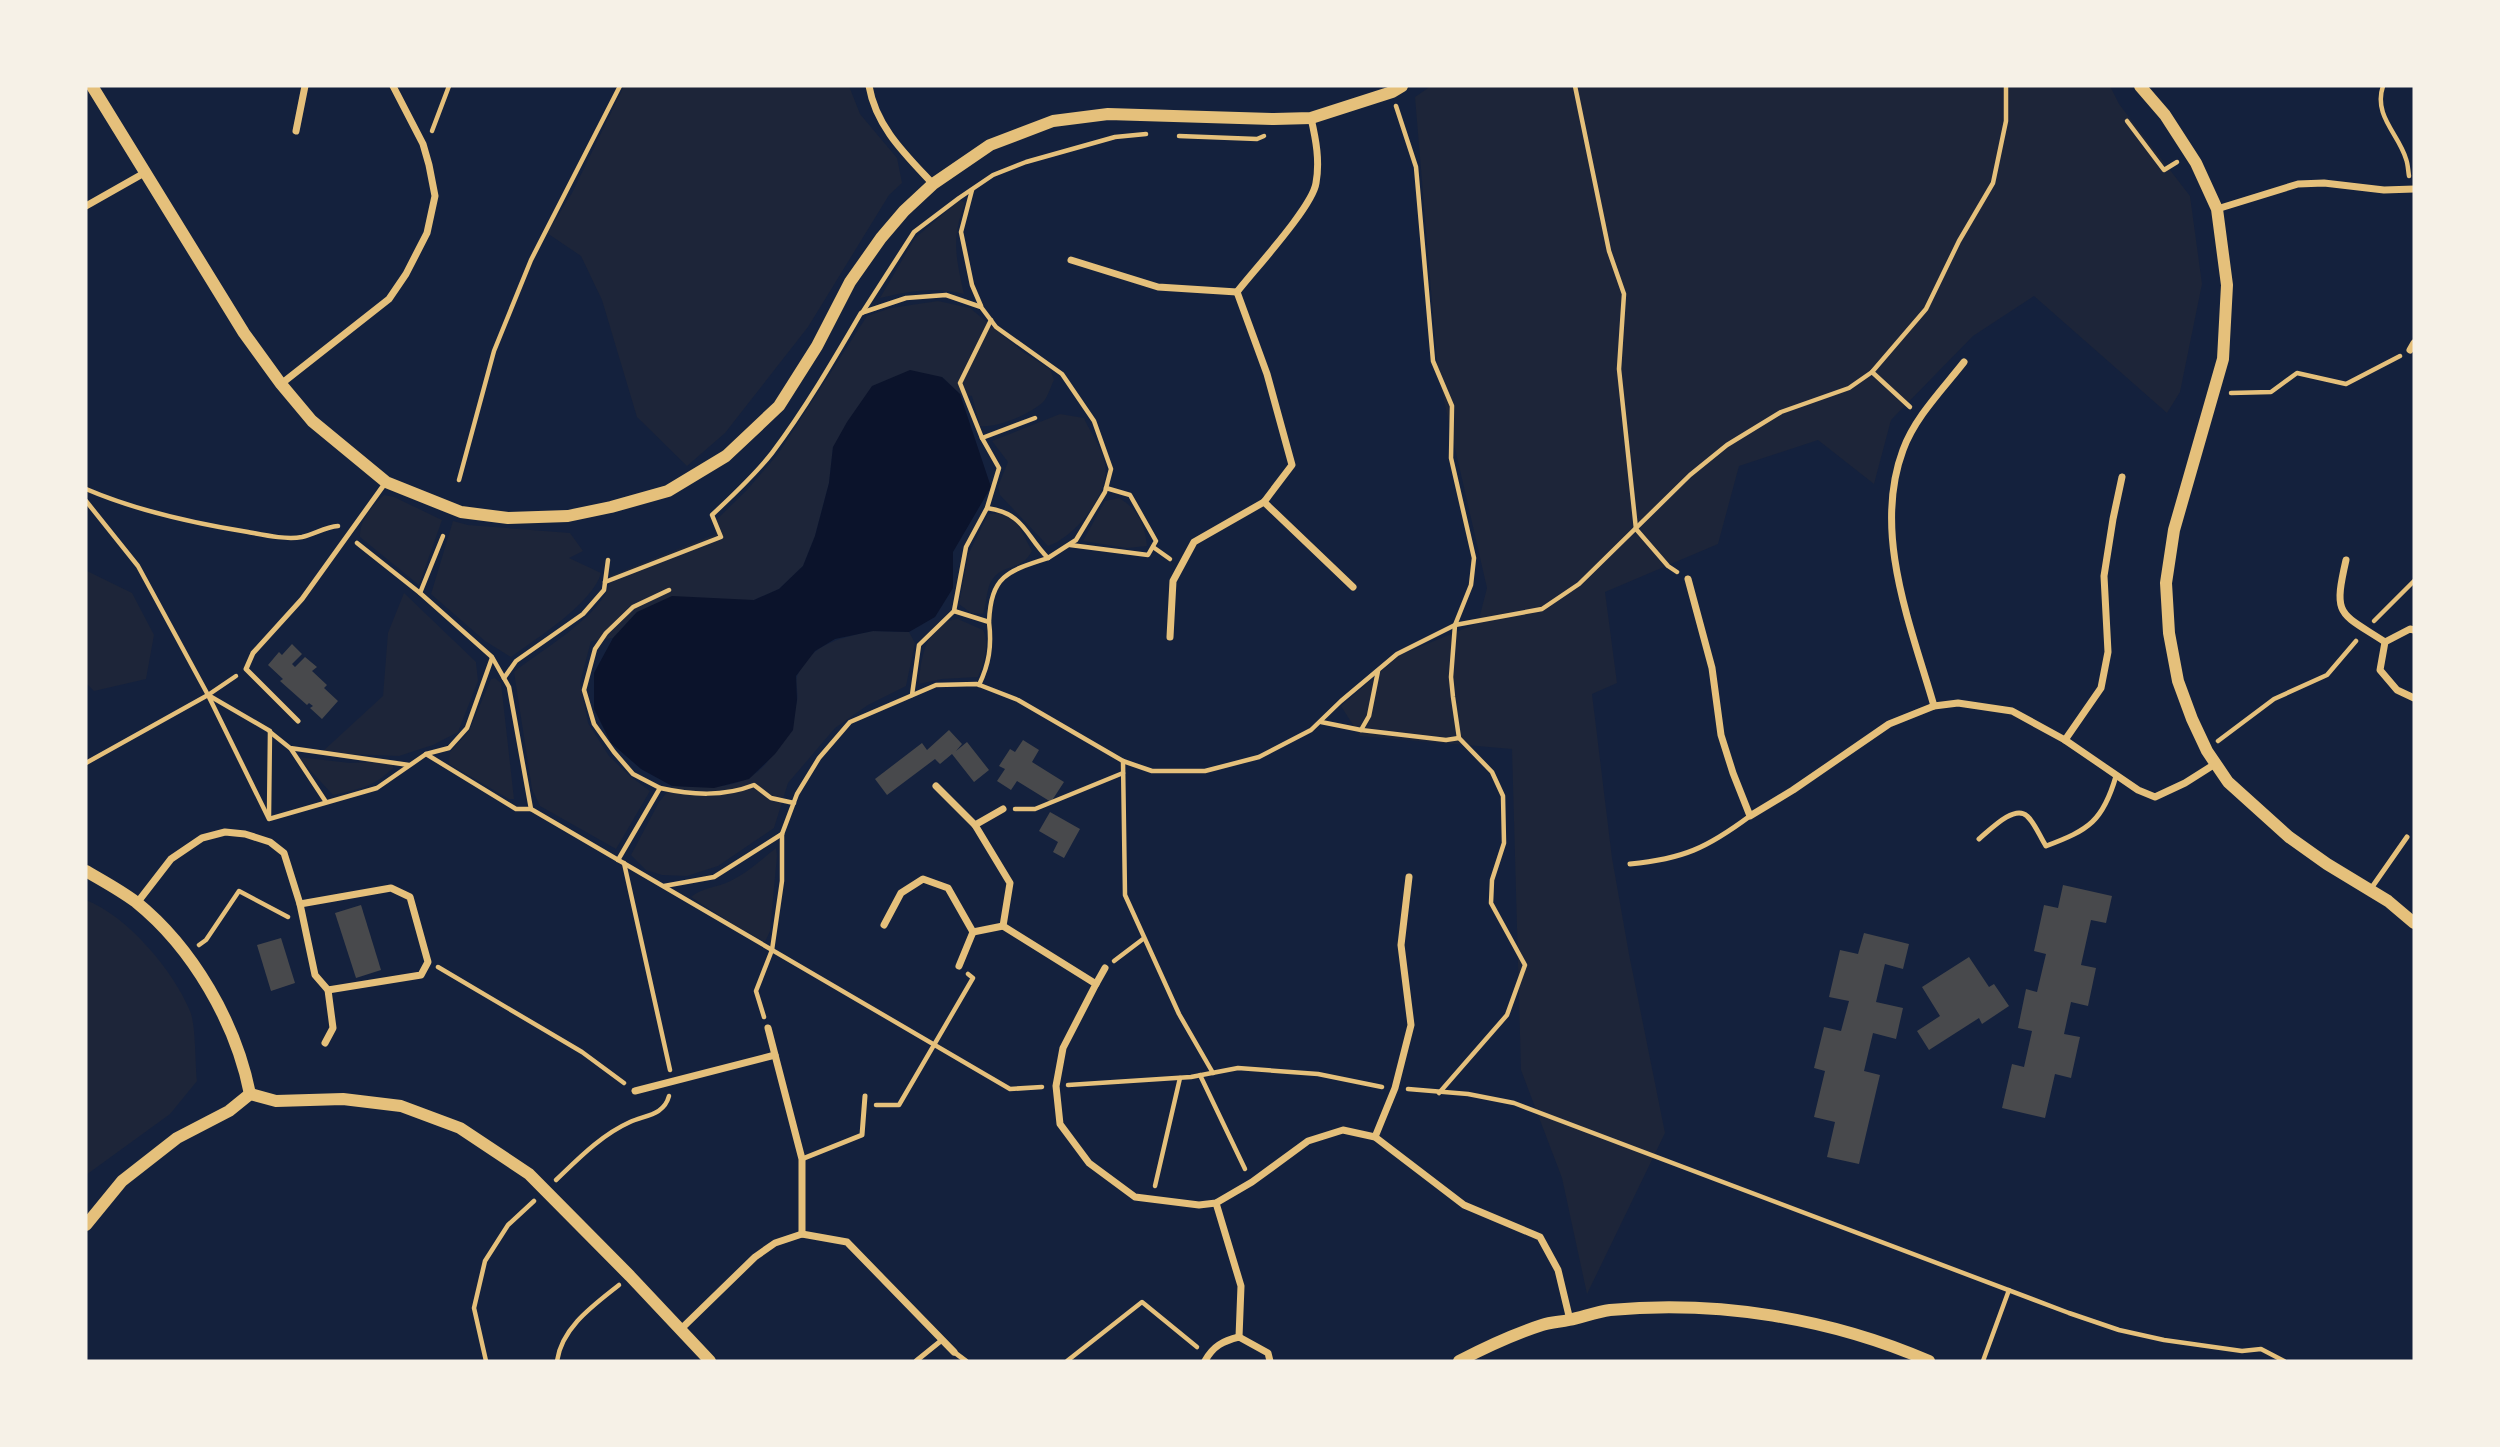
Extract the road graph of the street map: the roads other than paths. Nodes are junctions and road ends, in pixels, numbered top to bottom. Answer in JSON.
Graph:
{"nodes":[{"id":1,"x":92,"y":86,"type":"edge"},
{"id":2,"x":305,"y":86,"type":"edge"},
{"id":3,"x":393,"y":86,"type":"edge"},
{"id":4,"x":869,"y":86,"type":"edge"},
{"id":5,"x":2140,"y":86,"type":"edge"},
{"id":6,"x":1397,"y":89,"type":"edge"},
{"id":7,"x":1311,"y":118,"type":"junction"},
{"id":8,"x":296,"y":131,"type":"dead end"},
{"id":9,"x":146,"y":173,"type":"junction"},
{"id":10,"x":933,"y":184,"type":"junction"},
{"id":11,"x":2413,"y":189,"type":"edge"},
{"id":12,"x":86,"y":206,"type":"edge"},
{"id":13,"x":2217,"y":209,"type":"junction"},
{"id":14,"x":1071,"y":260,"type":"dead end"},
{"id":15,"x":1237,"y":292,"type":"junction"},
{"id":16,"x":1964,"y":362,"type":"dead end"},
{"id":17,"x":281,"y":384,"type":"junction"},
{"id":18,"x":2122,"y":477,"type":"dead end"},
{"id":19,"x":386,"y":482,"type":"junction"},
{"id":20,"x":1264,"y":502,"type":"junction"},
{"id":21,"x":2346,"y":560,"type":"dead end"},
{"id":22,"x":1688,"y":579,"type":"road end"},
{"id":23,"x":1353,"y":587,"type":"dead end"},
{"id":24,"x":2414,"y":630,"type":"edge"},
{"id":25,"x":1170,"y":637,"type":"dead end"},
{"id":26,"x":2385,"y":642,"type":"junction"},
{"id":27,"x":2414,"y":698,"type":"edge"},
{"id":28,"x":1934,"y":706,"type":"junction"},
{"id":29,"x":298,"y":721,"type":"dead end"},
{"id":30,"x":2065,"y":740,"type":"junction"},
{"id":31,"x":2215,"y":764,"type":"junction"},
{"id":32,"x":2116,"y":776,"type":"junction"},
{"id":33,"x":936,"y":786,"type":"dead end"},
{"id":34,"x":1003,"y":809,"type":"road end"},
{"id":35,"x":1750,"y":816,"type":"junction"},
{"id":36,"x":975,"y":825,"type":"junction"},
{"id":37,"x":2407,"y":837,"type":"dead end"},
{"id":38,"x":1979,"y":839,"type":"dead end"},
{"id":39,"x":1630,"y":864,"type":"dead end"},
{"id":40,"x":86,"y":871,"type":"edge"},
{"id":41,"x":1409,"y":877,"type":"dead end"},
{"id":42,"x":2371,"y":890,"type":"junction"},
{"id":43,"x":137,"y":903,"type":"junction"},
{"id":44,"x":300,"y":904,"type":"junction"},
{"id":45,"x":2414,"y":923,"type":"edge"},
{"id":46,"x":884,"y":925,"type":"dead end"},
{"id":47,"x":1003,"y":926,"type":"junction"},
{"id":48,"x":973,"y":932,"type":"junction"},
{"id":49,"x":959,"y":966,"type":"road end"},
{"id":50,"x":1105,"y":968,"type":"road end"},
{"id":51,"x":1096,"y":985,"type":"junction"},
{"id":52,"x":328,"y":990,"type":"junction"},
{"id":53,"x":768,"y":1028,"type":"road end"},
{"id":54,"x":326,"y":1043,"type":"dead end"},
{"id":55,"x":775,"y":1055,"type":"junction"},
{"id":56,"x":635,"y":1091,"type":"road end"},
{"id":57,"x":250,"y":1094,"type":"junction"},
{"id":58,"x":865,"y":1096,"type":"dead end"},
{"id":59,"x":1375,"y":1137,"type":"junction"},
{"id":60,"x":802,"y":1159,"type":"junction"},
{"id":61,"x":1216,"y":1203,"type":"junction"},
{"id":62,"x":86,"y":1225,"type":"edge"},
{"id":63,"x":802,"y":1234,"type":"junction"},
{"id":64,"x":1570,"y":1320,"type":"junction"},
{"id":65,"x":681,"y":1329,"type":"junction"},
{"id":66,"x":1239,"y":1337,"type":"junction"},
{"id":67,"x":943,"y":1339,"type":"junction"},
{"id":68,"x":954,"y":1352,"type":"joint"},
{"id":69,"x":1206,"y":1359,"type":"edge"},
{"id":70,"x":710,"y":1361,"type":"edge"},
{"id":71,"x":916,"y":1361,"type":"edge"},
{"id":72,"x":966,"y":1361,"type":"edge"},
{"id":73,"x":1270,"y":1361,"type":"edge"},
{"id":74,"x":1459,"y":1361,"type":"edge"},
{"id":75,"x":1930,"y":1361,"type":"edge"}],
"edges":[{"from":1,"to":9,"type":"street"},
{"from":2,"to":8,"type":"street"},
{"from":3,"to":17,"type":"street"},
{"from":4,"to":10,"type":"street"},
{"from":5,"to":13,"type":"street"},
{"from":6,"to":7,"type":"street"},
{"from":7,"to":10,"type":"street"},
{"from":7,"to":15,"type":"street"},
{"from":9,"to":12,"type":"street"},
{"from":9,"to":17,"type":"street"},
{"from":10,"to":19,"type":"street"},
{"from":11,"to":13,"type":"street"},
{"from":13,"to":31,"type":"street"},
{"from":14,"to":15,"type":"street"},
{"from":15,"to":20,"type":"street"},
{"from":16,"to":28,"type":"street"},
{"from":17,"to":19,"type":"street"},
{"from":18,"to":30,"type":"street"},
{"from":19,"to":29,"type":"lane"},
{"from":20,"to":23,"type":"street"},
{"from":20,"to":25,"type":"street"},
{"from":21,"to":26,"type":"street"},
{"from":22,"to":35,"type":"street"},
{"from":24,"to":26,"type":"street"},
{"from":26,"to":27,"type":"street"},
{"from":28,"to":30,"type":"street"},
{"from":28,"to":35,"type":"street"},
{"from":30,"to":32,"type":"street"},
{"from":31,"to":32,"type":"street"},
{"from":31,"to":42,"type":"street"},
{"from":32,"to":38,"type":"lane"},
{"from":33,"to":36,"type":"street"},
{"from":34,"to":36,"type":"street"},
{"from":35,"to":39,"type":"lane"},
{"from":36,"to":47,"type":"street"},
{"from":37,"to":42,"type":"lane"},
{"from":40,"to":43,"type":"street"},
{"from":41,"to":59,"type":"street"},
{"from":42,"to":45,"type":"street"},
{"from":43,"to":44,"type":"street"},
{"from":43,"to":57,"type":"street"},
{"from":44,"to":52,"type":"street"},
{"from":44,"to":52,"type":"street"},
{"from":46,"to":48,"type":"street"},
{"from":47,"to":48,"type":"street"},
{"from":47,"to":51,"type":"street"},
{"from":48,"to":49,"type":"street"},
{"from":50,"to":51,"type":"street"},
{"from":51,"to":61,"type":"street"},
{"from":52,"to":54,"type":"street"},
{"from":53,"to":55,"type":"street"},
{"from":55,"to":56,"type":"street"},
{"from":55,"to":60,"type":"street"},
{"from":57,"to":62,"type":"street"},
{"from":57,"to":65,"type":"street"},
{"from":58,"to":60,"type":"lane"},
{"from":59,"to":61,"type":"street"},
{"from":59,"to":64,"type":"street"},
{"from":60,"to":63,"type":"street"},
{"from":61,"to":66,"type":"street"},
{"from":63,"to":65,"type":"street"},
{"from":63,"to":67,"type":"street"},
{"from":64,"to":74,"type":"street"},
{"from":64,"to":75,"type":"street"},
{"from":65,"to":70,"type":"street"},
{"from":66,"to":69,"type":"street"},
{"from":66,"to":73,"type":"street"},
{"from":67,"to":68,"type":"street"},
{"from":67,"to":71,"type":"lane"},
{"from":68,"to":72,"type":"lane"}]}
